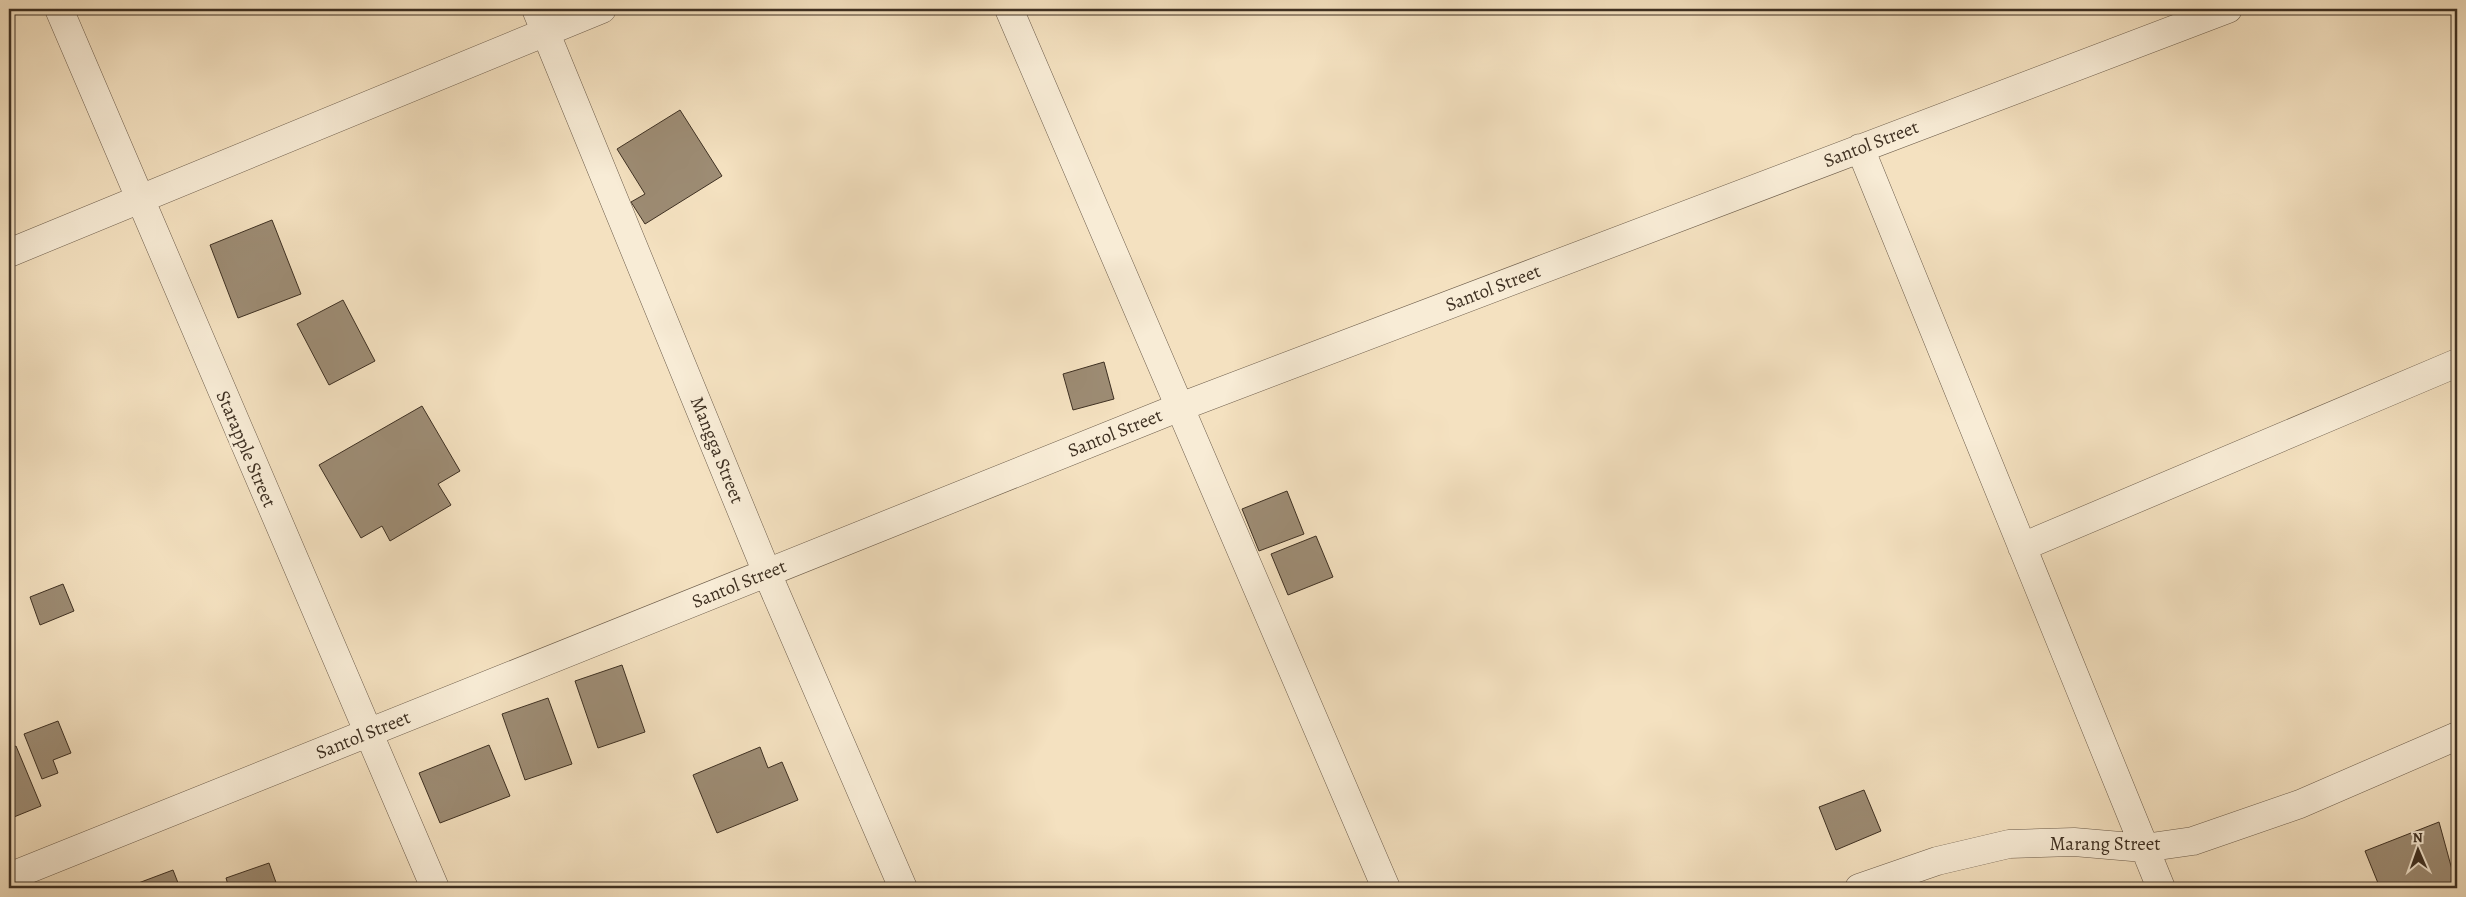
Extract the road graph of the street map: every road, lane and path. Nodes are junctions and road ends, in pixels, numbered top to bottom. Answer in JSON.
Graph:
{"nodes":[{"id":1,"x":59,"y":9,"type":"edge"},
{"id":2,"x":602,"y":9,"type":"edge"},
{"id":3,"x":1009,"y":9,"type":"edge"},
{"id":4,"x":2228,"y":9,"type":"edge"},
{"id":5,"x":541,"y":20,"type":"edge"},
{"id":6,"x":1860,"y":148,"type":"junction"},
{"id":7,"x":140,"y":199,"type":"junction"},
{"id":8,"x":9,"y":253,"type":"edge"},
{"id":9,"x":2457,"y":363,"type":"edge"},
{"id":10,"x":1180,"y":407,"type":"junction"},
{"id":11,"x":2022,"y":547,"type":"junction"},
{"id":12,"x":767,"y":573,"type":"junction"},
{"id":13,"x":367,"y":733,"type":"junction"},
{"id":14,"x":2457,"y":736,"type":"edge"},
{"id":15,"x":2144,"y":848,"type":"junction"},
{"id":16,"x":9,"y":877,"type":"edge"},
{"id":17,"x":435,"y":888,"type":"edge"},
{"id":18,"x":903,"y":888,"type":"edge"},
{"id":19,"x":1386,"y":888,"type":"edge"},
{"id":20,"x":1860,"y":888,"type":"edge"},
{"id":21,"x":2161,"y":888,"type":"edge"}],
"edges":[{"from":1,"to":7,"type":"street","name":"Starapple Street"},
{"from":2,"to":5,"type":"street"},
{"from":3,"to":10,"type":"street"},
{"from":4,"to":6,"type":"street","name":"Santol Street"},
{"from":5,"to":7,"type":"street"},
{"from":5,"to":12,"type":"street","name":"Mangga Street"},
{"from":6,"to":10,"type":"street","name":"Santol Street"},
{"from":6,"to":11,"type":"street"},
{"from":7,"to":8,"type":"street"},
{"from":7,"to":13,"type":"street","name":"Starapple Street"},
{"from":9,"to":11,"type":"street"},
{"from":10,"to":12,"type":"street","name":"Santol Street"},
{"from":10,"to":19,"type":"street"},
{"from":11,"to":15,"type":"street"},
{"from":12,"to":13,"type":"street","name":"Santol Street"},
{"from":12,"to":18,"type":"street","name":"Mangga Street"},
{"from":13,"to":16,"type":"street","name":"Santol Street"},
{"from":13,"to":17,"type":"street","name":"Starapple Street"},
{"from":14,"to":15,"type":"street","name":"Marang Street"},
{"from":15,"to":20,"type":"street","name":"Marang Street"},
{"from":15,"to":21,"type":"street"}]}
